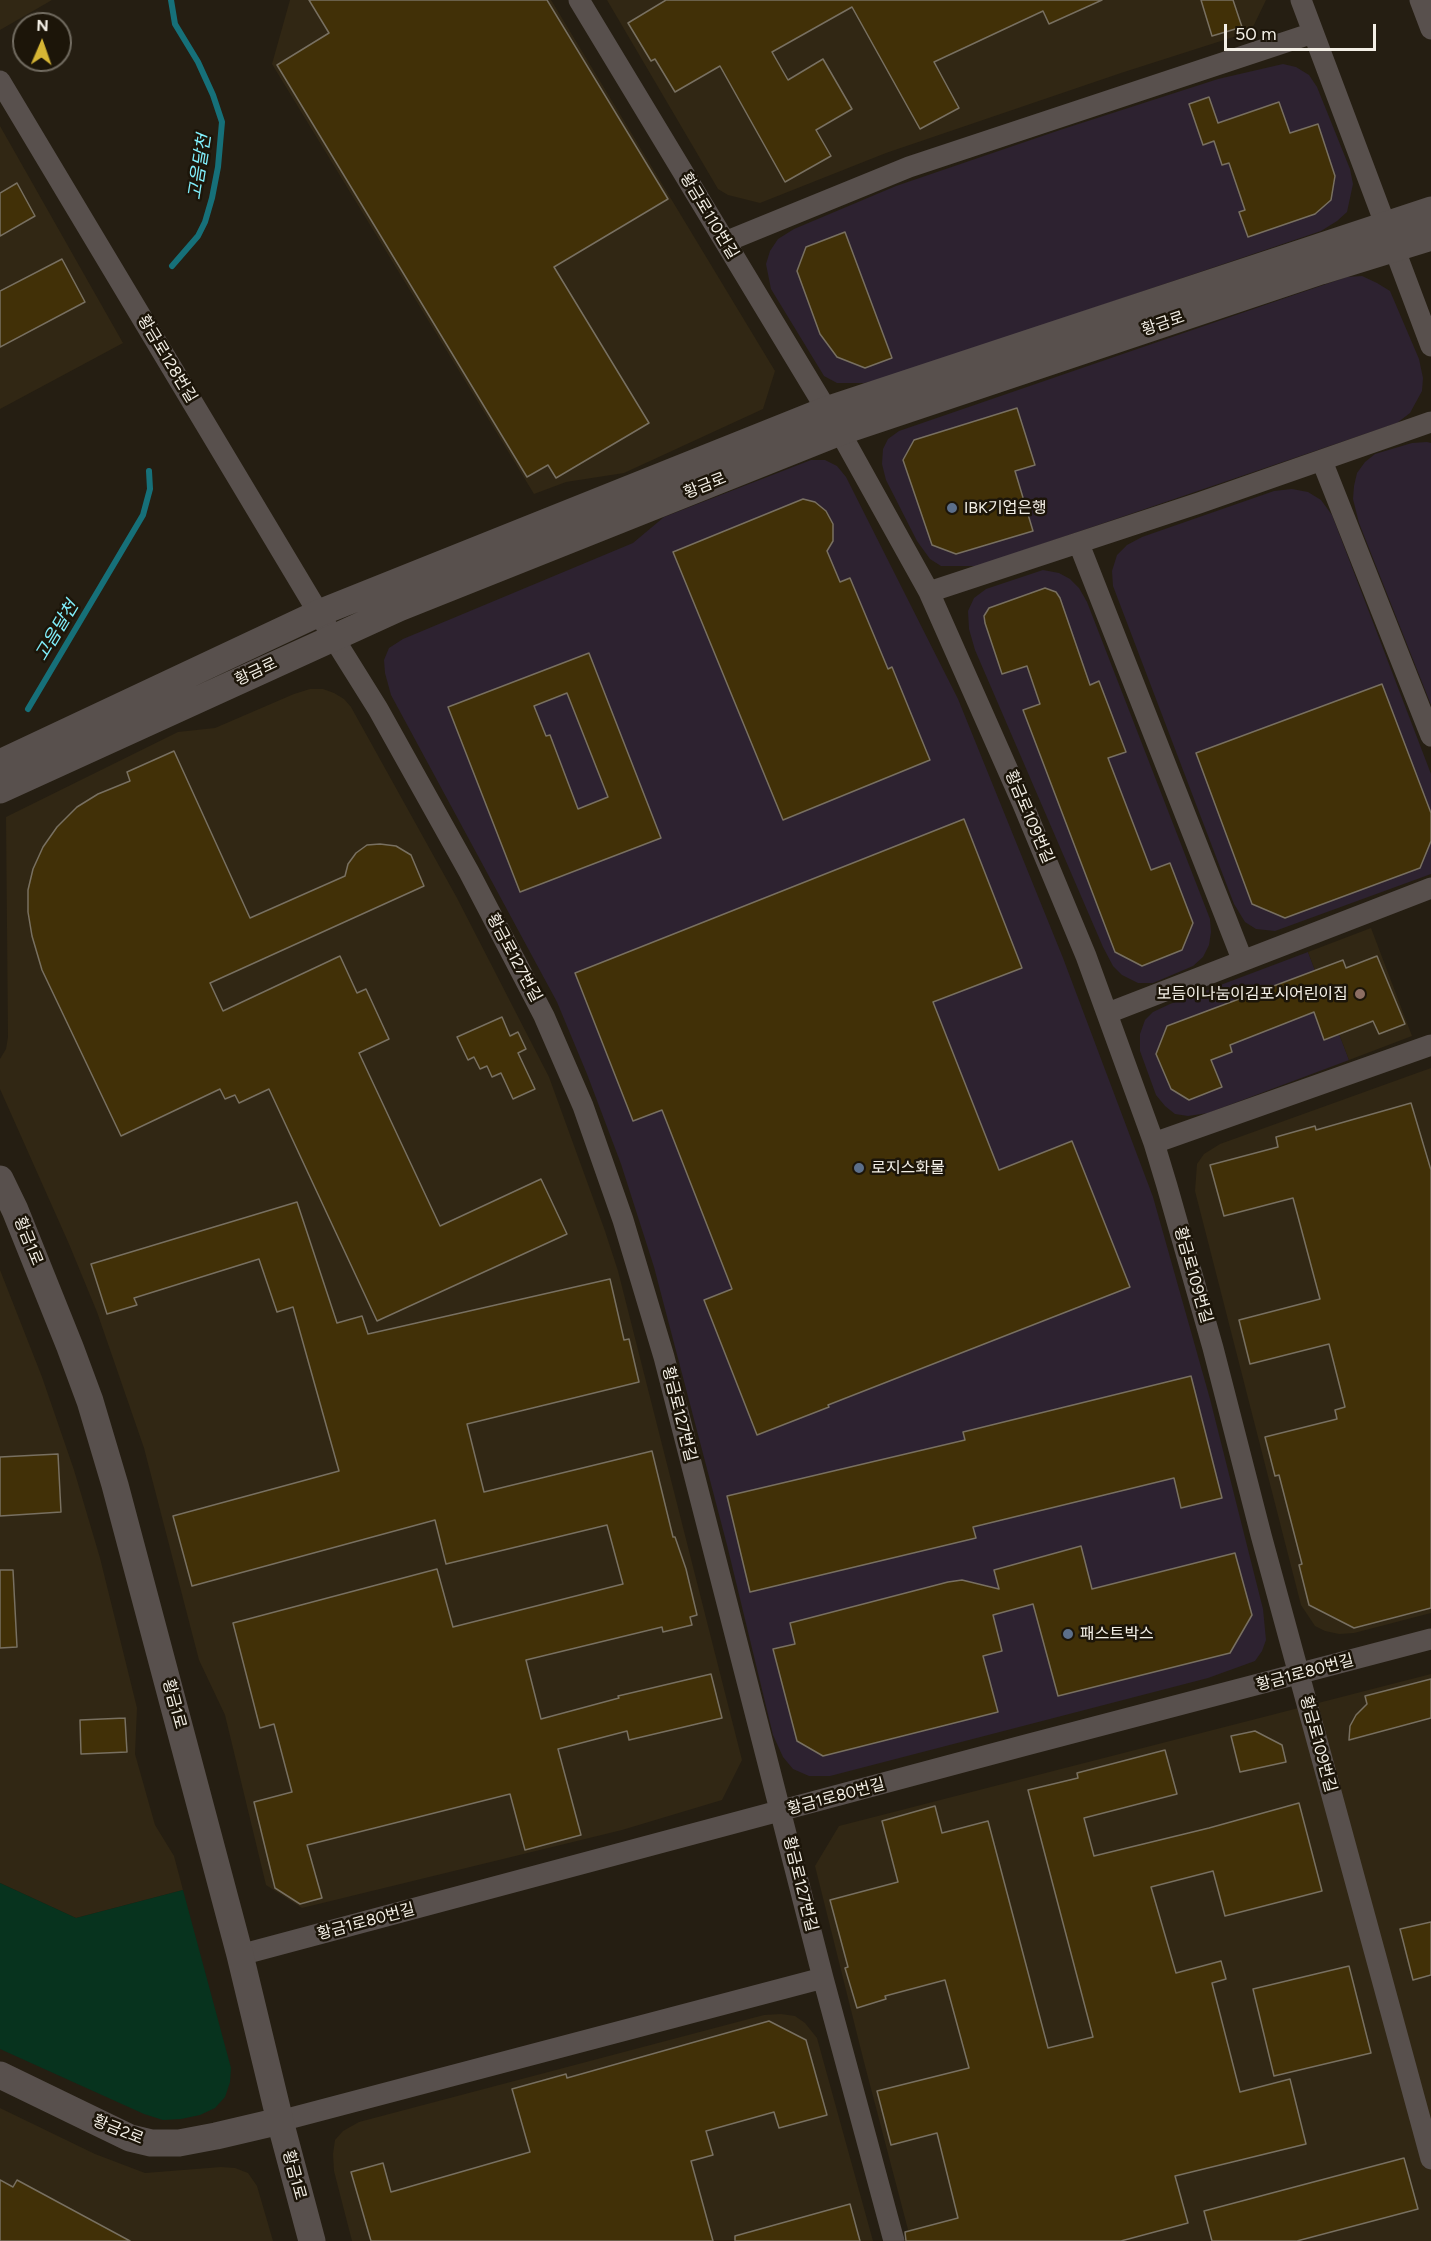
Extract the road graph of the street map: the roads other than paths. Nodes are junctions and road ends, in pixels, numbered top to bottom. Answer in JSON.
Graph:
{"nodes":[{"id":1,"x":579,"y":0,"type":"edge"},
{"id":2,"x":1300,"y":0,"type":"edge"},
{"id":3,"x":1420,"y":0,"type":"edge"},
{"id":4,"x":1431,"y":29,"type":"edge"},
{"id":5,"x":1313,"y":33,"type":"junction"},
{"id":6,"x":0,"y":81,"type":"edge"},
{"id":7,"x":1431,"y":210,"type":"edge"},
{"id":8,"x":1390,"y":237,"type":"junction"},
{"id":9,"x":1431,"y":237,"type":"edge"},
{"id":10,"x":725,"y":242,"type":"junction"},
{"id":11,"x":1431,"y":346,"type":"edge"},
{"id":12,"x":833,"y":421,"type":"junction"},
{"id":13,"x":1431,"y":422,"type":"edge"},
{"id":14,"x":1322,"y":461,"type":"junction"},
{"id":15,"x":1079,"y":544,"type":"junction"},
{"id":16,"x":929,"y":592,"type":"junction"},
{"id":17,"x":319,"y":613,"type":"junction"},
{"id":18,"x":333,"y":637,"type":"junction"},
{"id":19,"x":1431,"y":736,"type":"edge"},
{"id":20,"x":0,"y":763,"type":"edge"},
{"id":21,"x":0,"y":790,"type":"edge"},
{"id":22,"x":1431,"y":888,"type":"edge"},
{"id":23,"x":1242,"y":959,"type":"junction"},
{"id":24,"x":1108,"y":1013,"type":"junction"},
{"id":25,"x":1431,"y":1045,"type":"edge"},
{"id":26,"x":1154,"y":1143,"type":"junction"},
{"id":27,"x":0,"y":1179,"type":"edge"},
{"id":28,"x":1431,"y":1639,"type":"edge"},
{"id":29,"x":1299,"y":1675,"type":"junction"},
{"id":30,"x":782,"y":1812,"type":"junction"},
{"id":31,"x":240,"y":1955,"type":"junction"},
{"id":32,"x":823,"y":1977,"type":"junction"},
{"id":33,"x":0,"y":2075,"type":"edge"},
{"id":34,"x":280,"y":2121,"type":"junction"},
{"id":35,"x":1431,"y":2159,"type":"edge"},
{"id":36,"x":312,"y":2241,"type":"edge"},
{"id":37,"x":894,"y":2241,"type":"edge"}],
"edges":[{"from":1,"to":10,"type":"street","name":"황금로110번길"},
{"from":2,"to":5,"type":"street"},
{"from":3,"to":4,"type":"street"},
{"from":5,"to":8,"type":"street"},
{"from":5,"to":10,"type":"street"},
{"from":6,"to":17,"type":"street","name":"황금로128번길"},
{"from":7,"to":8,"type":"street","name":"황금로"},
{"from":8,"to":9,"type":"street","name":"황금로"},
{"from":8,"to":11,"type":"street"},
{"from":8,"to":12,"type":"street","name":"황금로"},
{"from":10,"to":12,"type":"street","name":"황금로110번길"},
{"from":12,"to":16,"type":"street","name":"황금로109번길"},
{"from":12,"to":17,"type":"street","name":"황금로"},
{"from":12,"to":18,"type":"street","name":"황금로"},
{"from":13,"to":14,"type":"street"},
{"from":14,"to":15,"type":"street"},
{"from":14,"to":19,"type":"street"},
{"from":15,"to":16,"type":"street"},
{"from":15,"to":23,"type":"street"},
{"from":16,"to":24,"type":"street","name":"황금로109번길"},
{"from":17,"to":18,"type":"street","name":"황금로128번길"},
{"from":17,"to":20,"type":"street","name":"황금로"},
{"from":18,"to":21,"type":"street","name":"황금로"},
{"from":18,"to":30,"type":"street","name":"황금로127번길"},
{"from":22,"to":23,"type":"street"},
{"from":23,"to":24,"type":"street"},
{"from":24,"to":26,"type":"street","name":"황금로109번길"},
{"from":25,"to":26,"type":"street"},
{"from":26,"to":29,"type":"street","name":"황금로109번길"},
{"from":27,"to":31,"type":"street","name":"황금1로"},
{"from":28,"to":29,"type":"street","name":"황금1로80번길"},
{"from":29,"to":30,"type":"street","name":"황금1로80번길"},
{"from":29,"to":35,"type":"street","name":"황금로109번길"},
{"from":30,"to":31,"type":"street","name":"황금1로80번길"},
{"from":30,"to":32,"type":"street","name":"황금로127번길"},
{"from":31,"to":34,"type":"street","name":"황금1로"},
{"from":32,"to":34,"type":"street"},
{"from":32,"to":37,"type":"street","name":"황금로127번길"},
{"from":33,"to":34,"type":"street","name":"황금2로"},
{"from":34,"to":36,"type":"street","name":"황금1로"}]}
